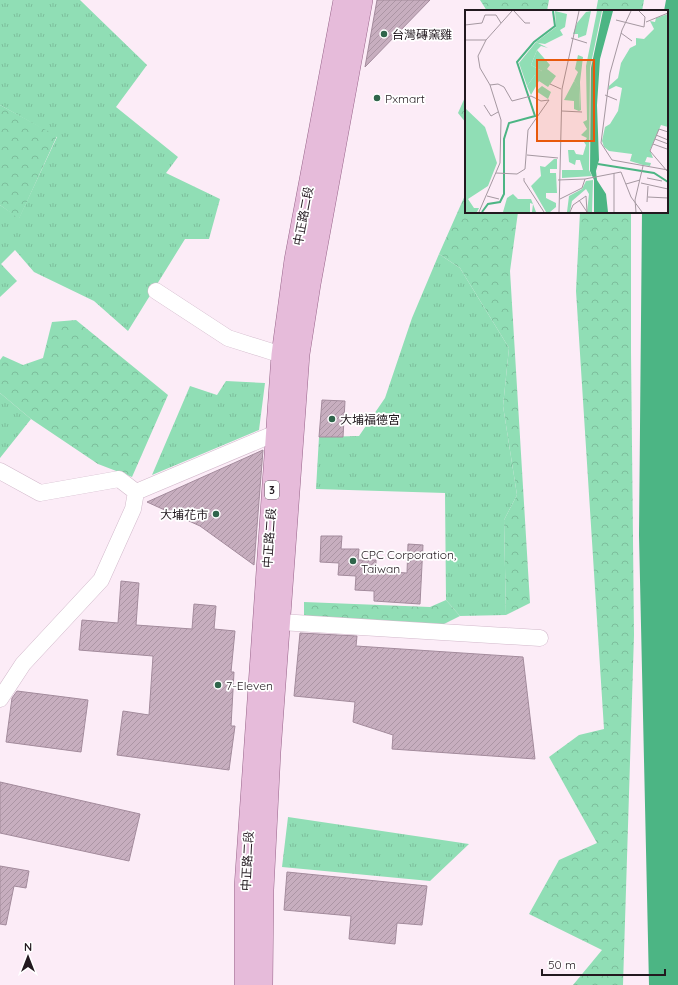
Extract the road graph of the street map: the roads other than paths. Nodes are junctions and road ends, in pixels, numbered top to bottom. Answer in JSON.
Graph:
{"nodes":[{"id":1,"x":344,"y":0,"type":"edge"},
{"id":2,"x":362,"y":0,"type":"edge"},
{"id":3,"x":156,"y":291,"type":"dead end"},
{"id":4,"x":282,"y":356,"type":"junction"},
{"id":5,"x":276,"y":433,"type":"junction"},
{"id":6,"x":0,"y":471,"type":"edge"},
{"id":7,"x":136,"y":492,"type":"junction"},
{"id":8,"x":280,"y":622,"type":"junction"},
{"id":9,"x":540,"y":638,"type":"dead end"},
{"id":10,"x":0,"y":699,"type":"edge"},
{"id":11,"x":245,"y":985,"type":"edge"},
{"id":12,"x":262,"y":985,"type":"edge"}],
"edges":[{"from":1,"to":4,"type":"main road","name":"中正路二段","number":"3"},
{"from":2,"to":8,"type":"main road","name":"中正路二段","number":"3"},
{"from":3,"to":4,"type":"street"},
{"from":4,"to":5,"type":"main road","name":"中正路二段","number":"3"},
{"from":5,"to":7,"type":"street"},
{"from":5,"to":11,"type":"main road","name":"中正路二段","number":"3"},
{"from":6,"to":7,"type":"street"},
{"from":7,"to":10,"type":"street"},
{"from":8,"to":9,"type":"street"},
{"from":8,"to":12,"type":"main road","name":"中正路二段","number":"3"}]}
